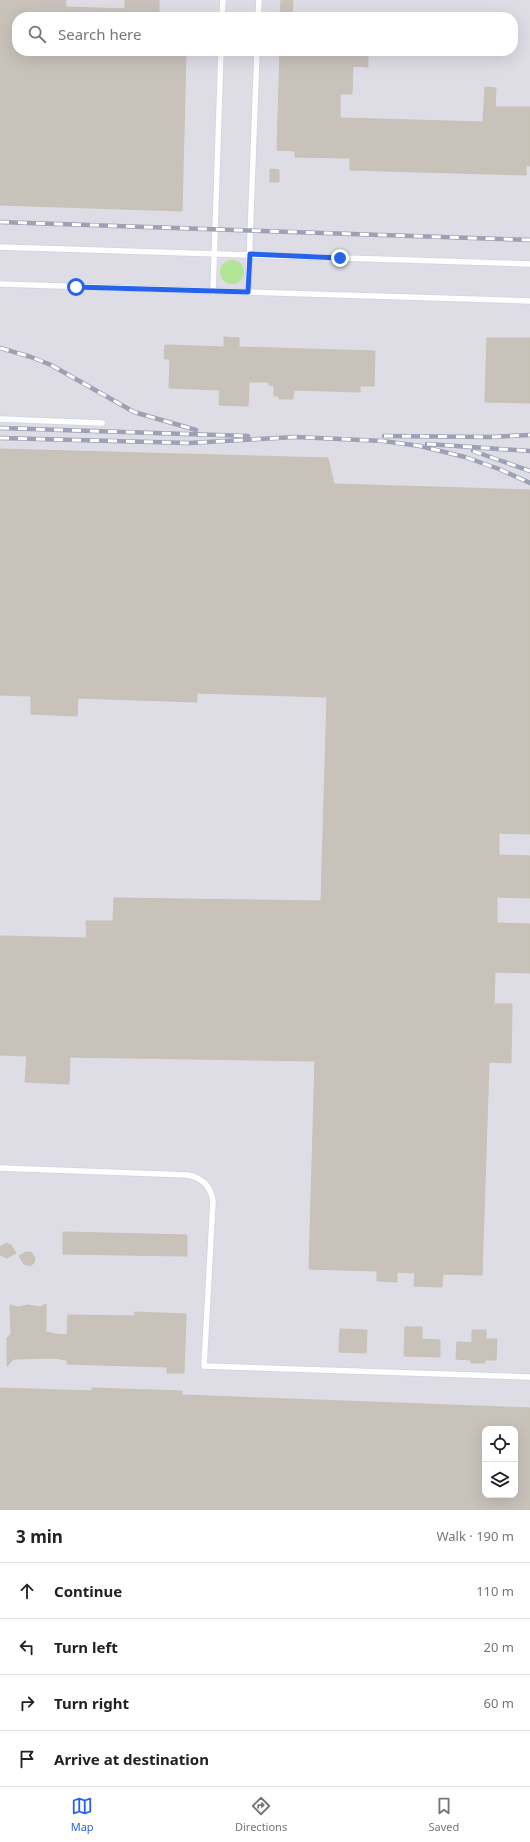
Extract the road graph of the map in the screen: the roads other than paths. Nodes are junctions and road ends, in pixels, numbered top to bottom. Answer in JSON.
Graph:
{"nodes":[{"id":1,"x":222,"y":0,"type":"edge"},
{"id":2,"x":259,"y":0,"type":"edge"},
{"id":3,"x":222,"y":12,"type":"edge"},
{"id":4,"x":258,"y":12,"type":"edge"},
{"id":5,"x":221,"y":56,"type":"edge"},
{"id":6,"x":257,"y":56,"type":"edge"},
{"id":7,"x":0,"y":247,"type":"edge"},
{"id":8,"x":214,"y":254,"type":"junction"},
{"id":9,"x":250,"y":254,"type":"junction"},
{"id":10,"x":530,"y":264,"type":"edge"},
{"id":11,"x":0,"y":284,"type":"edge"},
{"id":12,"x":212,"y":292,"type":"junction"},
{"id":13,"x":248,"y":292,"type":"junction"},
{"id":14,"x":530,"y":302,"type":"edge"},
{"id":15,"x":0,"y":419,"type":"edge"},
{"id":16,"x":102,"y":423,"type":"dead end"},
{"id":17,"x":0,"y":1168,"type":"edge"},
{"id":18,"x":530,"y":1377,"type":"edge"}],
"edges":[{"from":1,"to":3,"type":"lane"},
{"from":2,"to":4,"type":"lane"},
{"from":5,"to":8,"type":"lane"},
{"from":6,"to":9,"type":"lane"},
{"from":7,"to":8,"type":"lane"},
{"from":8,"to":9,"type":"lane"},
{"from":8,"to":12,"type":"lane"},
{"from":9,"to":10,"type":"lane"},
{"from":9,"to":13,"type":"lane"},
{"from":11,"to":12,"type":"lane"},
{"from":12,"to":13,"type":"lane"},
{"from":13,"to":14,"type":"lane"},
{"from":15,"to":16,"type":"lane"},
{"from":17,"to":18,"type":"lane"}]}
